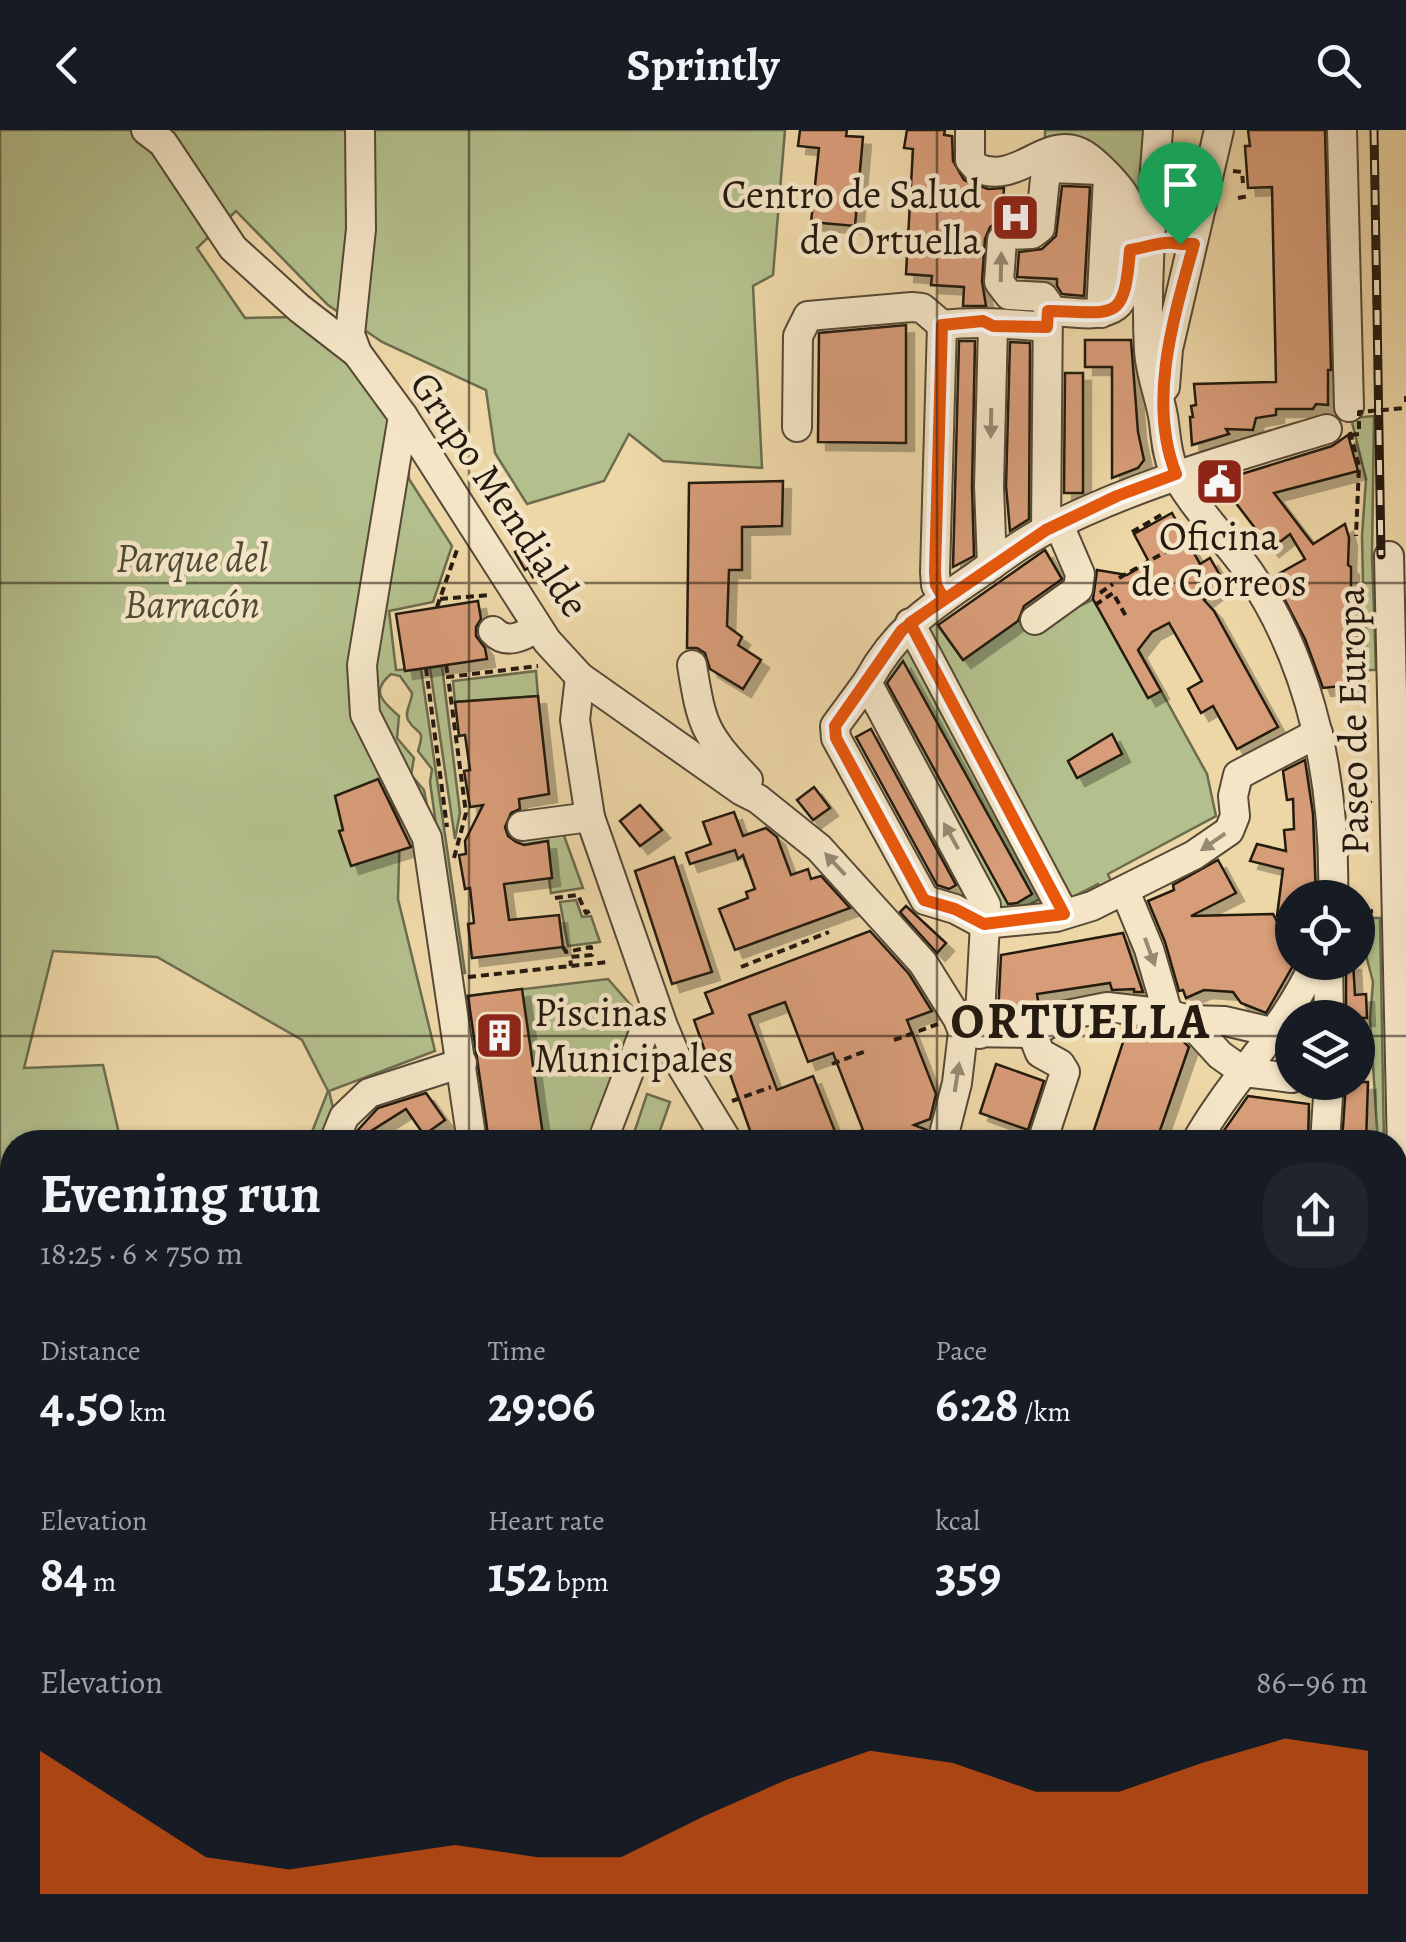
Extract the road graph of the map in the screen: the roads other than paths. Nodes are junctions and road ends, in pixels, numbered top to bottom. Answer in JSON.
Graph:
{"nodes":[{"id":1,"x":146,"y":130,"type":"edge"},
{"id":2,"x":360,"y":130,"type":"edge"},
{"id":3,"x":970,"y":130,"type":"edge"},
{"id":4,"x":1158,"y":130,"type":"edge"},
{"id":5,"x":1219,"y":130,"type":"edge"},
{"id":6,"x":1342,"y":130,"type":"edge"},
{"id":7,"x":1104,"y":173,"type":"junction"},
{"id":8,"x":1155,"y":180,"type":"junction"},
{"id":9,"x":1167,"y":209,"type":"junction"},
{"id":10,"x":1200,"y":209,"type":"junction"},
{"id":11,"x":1190,"y":244,"type":"junction"},
{"id":12,"x":1140,"y":248,"type":"junction"},
{"id":13,"x":1101,"y":312,"type":"junction"},
{"id":14,"x":1048,"y":319,"type":"junction"},
{"id":15,"x":942,"y":325,"type":"junction"},
{"id":16,"x":993,"y":326,"type":"junction"},
{"id":17,"x":357,"y":352,"type":"junction"},
{"id":18,"x":1349,"y":406,"type":"dead end"},
{"id":19,"x":403,"y":416,"type":"junction"},
{"id":20,"x":1163,"y":418,"type":"junction"},
{"id":21,"x":797,"y":427,"type":"dead end"},
{"id":22,"x":1339,"y":432,"type":"road end"},
{"id":23,"x":1176,"y":474,"type":"junction"},
{"id":24,"x":1052,"y":528,"type":"junction"},
{"id":25,"x":1388,"y":556,"type":"dead end"},
{"id":26,"x":992,"y":565,"type":"junction"},
{"id":27,"x":944,"y":599,"type":"junction"},
{"id":28,"x":531,"y":619,"type":"junction"},
{"id":29,"x":1035,"y":620,"type":"dead end"},
{"id":30,"x":910,"y":623,"type":"junction"},
{"id":31,"x":487,"y":627,"type":"dead end"},
{"id":32,"x":692,"y":665,"type":"dead end"},
{"id":33,"x":580,"y":676,"type":"junction"},
{"id":34,"x":868,"y":681,"type":"junction"},
{"id":35,"x":1318,"y":733,"type":"junction"},
{"id":36,"x":758,"y":799,"type":"junction"},
{"id":37,"x":590,"y":817,"type":"junction"},
{"id":38,"x":522,"y":826,"type":"dead end"},
{"id":39,"x":1333,"y":880,"type":"edge"},
{"id":40,"x":1125,"y":891,"type":"junction"},
{"id":41,"x":1064,"y":914,"type":"junction"},
{"id":42,"x":984,"y":924,"type":"junction"},
{"id":43,"x":658,"y":1012,"type":"junction"},
{"id":44,"x":1178,"y":1017,"type":"junction"},
{"id":45,"x":1235,"y":1024,"type":"junction"},
{"id":46,"x":962,"y":1030,"type":"junction"},
{"id":47,"x":1275,"y":1032,"type":"edge"},
{"id":48,"x":1032,"y":1033,"type":"junction"},
{"id":49,"x":1275,"y":1043,"type":"edge"},
{"id":50,"x":1220,"y":1055,"type":"junction"},
{"id":51,"x":462,"y":1063,"type":"junction"},
{"id":52,"x":1244,"y":1072,"type":"junction"},
{"id":53,"x":1275,"y":1076,"type":"edge"},
{"id":54,"x":1312,"y":1100,"type":"edge"},
{"id":55,"x":1214,"y":1113,"type":"junction"},
{"id":56,"x":339,"y":1130,"type":"edge"},
{"id":57,"x":470,"y":1130,"type":"edge"},
{"id":58,"x":607,"y":1130,"type":"edge"},
{"id":59,"x":721,"y":1130,"type":"edge"},
{"id":60,"x":945,"y":1130,"type":"edge"},
{"id":61,"x":1046,"y":1130,"type":"edge"},
{"id":62,"x":1203,"y":1130,"type":"edge"},
{"id":63,"x":1321,"y":1130,"type":"edge"},
{"id":64,"x":1398,"y":1130,"type":"edge"}],
"edges":[{"from":1,"to":17,"type":"street"},
{"from":2,"to":17,"type":"street"},
{"from":3,"to":7,"type":"street"},
{"from":4,"to":8,"type":"street"},
{"from":5,"to":10,"type":"street"},
{"from":6,"to":18,"type":"street"},
{"from":7,"to":12,"type":"street"},
{"from":7,"to":13,"type":"street"},
{"from":14,"to":7,"type":"street","one_way":true},
{"from":8,"to":9,"type":"street"},
{"from":8,"to":12,"type":"street"},
{"from":9,"to":10,"type":"street"},
{"from":9,"to":11,"type":"street"},
{"from":10,"to":11,"type":"street"},
{"from":11,"to":12,"type":"street"},
{"from":11,"to":20,"type":"street"},
{"from":12,"to":13,"type":"street"},
{"from":12,"to":20,"type":"street"},
{"from":13,"to":14,"type":"street"},
{"from":14,"to":16,"type":"street"},
{"from":14,"to":24,"type":"street"},
{"from":15,"to":16,"type":"street"},
{"from":15,"to":21,"type":"street"},
{"from":15,"to":27,"type":"street"},
{"from":16,"to":26,"type":"street","one_way":true},
{"from":17,"to":19,"type":"street","name":"Grupo Mendialde"},
{"from":19,"to":28,"type":"street","name":"Grupo Mendialde"},
{"from":19,"to":51,"type":"street"},
{"from":20,"to":23,"type":"street"},
{"from":22,"to":23,"type":"street"},
{"from":23,"to":24,"type":"street"},
{"from":23,"to":35,"type":"street"},
{"from":24,"to":26,"type":"street"},
{"from":24,"to":29,"type":"street"},
{"from":25,"to":64,"type":"street","name":"Paseo de Europa"},
{"from":26,"to":27,"type":"street"},
{"from":27,"to":30,"type":"street"},
{"from":28,"to":31,"type":"street"},
{"from":28,"to":33,"type":"street","name":"Grupo Mendialde"},
{"from":30,"to":34,"type":"street"},
{"from":30,"to":41,"type":"street"},
{"from":32,"to":36,"type":"street"},
{"from":33,"to":36,"type":"street","name":"Grupo Mendialde"},
{"from":33,"to":37,"type":"street","name":"Grupo Mendialde"},
{"from":42,"to":34,"type":"street","one_way":true},
{"from":34,"to":42,"type":"street"},
{"from":35,"to":39,"type":"street"},
{"from":35,"to":40,"type":"street","one_way":true},
{"from":46,"to":36,"type":"street","name":"Grupo Mendialde","one_way":true},
{"from":37,"to":38,"type":"street"},
{"from":37,"to":43,"type":"street","name":"Grupo Mendialde"},
{"from":40,"to":41,"type":"street"},
{"from":40,"to":44,"type":"street","one_way":true},
{"from":41,"to":42,"type":"street"},
{"from":42,"to":46,"type":"street"},
{"from":43,"to":58,"type":"street"},
{"from":43,"to":59,"type":"street","name":"Grupo Mendialde"},
{"from":44,"to":45,"type":"street"},
{"from":44,"to":48,"type":"street"},
{"from":44,"to":50,"type":"street"},
{"from":45,"to":47,"type":"street"},
{"from":45,"to":50,"type":"street"},
{"from":46,"to":48,"type":"street"},
{"from":60,"to":46,"type":"street","one_way":true},
{"from":48,"to":61,"type":"street"},
{"from":49,"to":52,"type":"street"},
{"from":50,"to":52,"type":"street"},
{"from":50,"to":55,"type":"street"},
{"from":51,"to":56,"type":"street"},
{"from":51,"to":57,"type":"street"},
{"from":52,"to":53,"type":"street"},
{"from":52,"to":55,"type":"street"},
{"from":54,"to":63,"type":"street"},
{"from":55,"to":62,"type":"street"}]}
